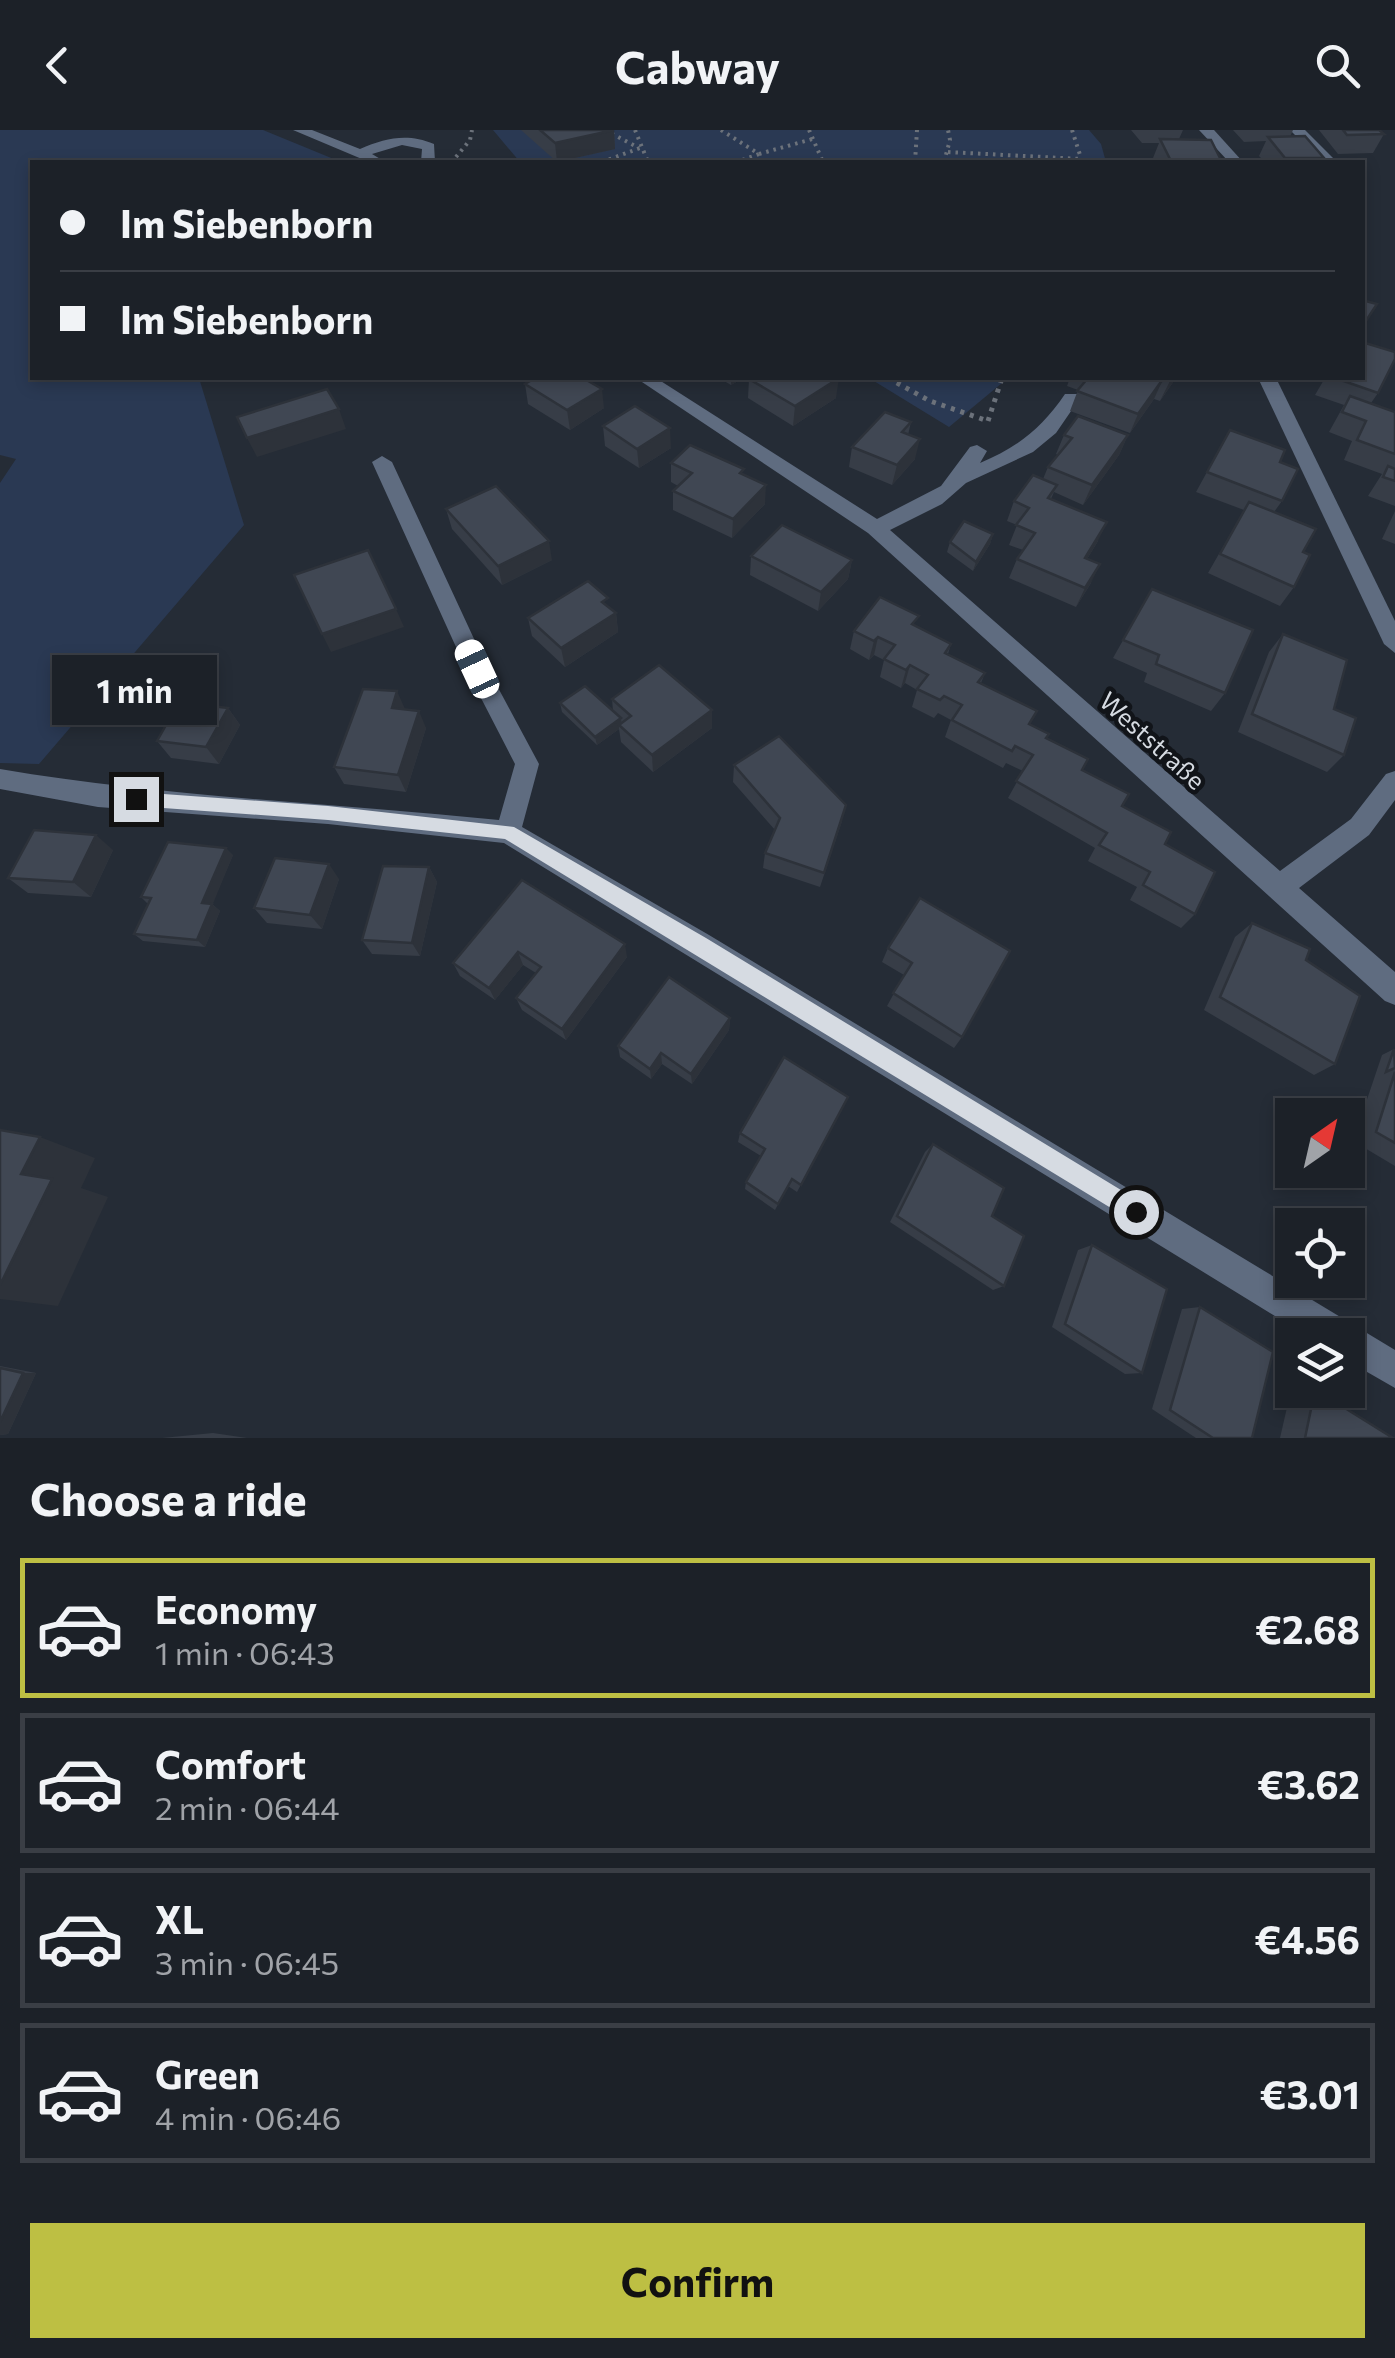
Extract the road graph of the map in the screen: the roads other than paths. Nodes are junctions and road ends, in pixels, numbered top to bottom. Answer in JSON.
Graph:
{"nodes":[{"id":1,"x":300,"y":130,"type":"edge"},
{"id":2,"x":1206,"y":130,"type":"edge"},
{"id":3,"x":1297,"y":130,"type":"edge"},
{"id":4,"x":361,"y":154,"type":"junction"},
{"id":5,"x":375,"y":160,"type":"edge"},
{"id":6,"x":428,"y":160,"type":"edge"},
{"id":7,"x":1234,"y":160,"type":"edge"},
{"id":8,"x":1328,"y":160,"type":"edge"},
{"id":9,"x":648,"y":380,"type":"edge"},
{"id":10,"x":1268,"y":380,"type":"edge"},
{"id":11,"x":1072,"y":398,"type":"dead end"},
{"id":12,"x":977,"y":450,"type":"road end"},
{"id":13,"x":382,"y":462,"type":"dead end"},
{"id":14,"x":966,"y":477,"type":"junction"},
{"id":15,"x":875,"y":528,"type":"junction"},
{"id":16,"x":1395,"y":644,"type":"edge"},
{"id":17,"x":0,"y":779,"type":"edge"},
{"id":18,"x":1395,"y":781,"type":"edge"},
{"id":19,"x":508,"y":832,"type":"junction"},
{"id":20,"x":1278,"y":889,"type":"junction"},
{"id":21,"x":1395,"y":991,"type":"edge"},
{"id":22,"x":1310,"y":1318,"type":"edge"},
{"id":23,"x":1365,"y":1351,"type":"edge"},
{"id":24,"x":1395,"y":1370,"type":"edge"}],
"edges":[{"from":1,"to":4,"type":"street"},
{"from":2,"to":7,"type":"street"},
{"from":3,"to":8,"type":"street"},
{"from":4,"to":5,"type":"street"},
{"from":4,"to":6,"type":"street"},
{"from":9,"to":15,"type":"street","name":"Weststraße"},
{"from":10,"to":16,"type":"street"},
{"from":11,"to":14,"type":"street"},
{"from":12,"to":14,"type":"street"},
{"from":13,"to":19,"type":"street"},
{"from":14,"to":15,"type":"street"},
{"from":15,"to":20,"type":"street","name":"Weststraße"},
{"from":17,"to":19,"type":"street"},
{"from":18,"to":20,"type":"street"},
{"from":19,"to":22,"type":"street"},
{"from":20,"to":21,"type":"street","name":"Weststraße"},
{"from":23,"to":24,"type":"street"}]}
